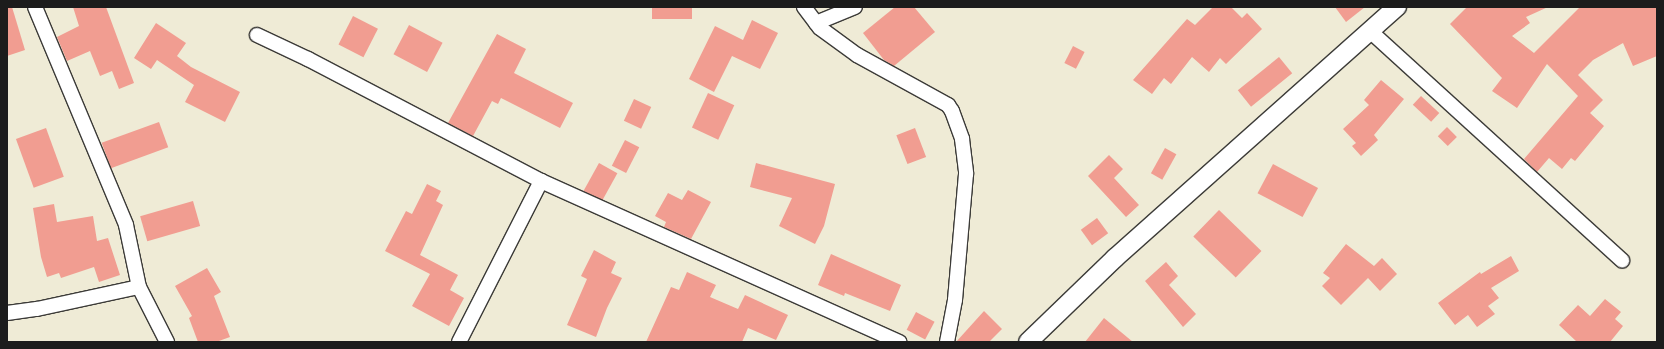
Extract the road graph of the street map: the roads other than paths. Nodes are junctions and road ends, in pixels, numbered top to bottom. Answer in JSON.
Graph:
{"nodes":[{"id":1,"x":35,"y":7,"type":"edge"},
{"id":2,"x":804,"y":7,"type":"edge"},
{"id":3,"x":856,"y":7,"type":"edge"},
{"id":4,"x":1398,"y":7,"type":"edge"},
{"id":5,"x":816,"y":23,"type":"junction"},
{"id":6,"x":1370,"y":31,"type":"junction"},
{"id":7,"x":256,"y":35,"type":"dead end"},
{"id":8,"x":542,"y":181,"type":"junction"},
{"id":9,"x":1622,"y":260,"type":"dead end"},
{"id":10,"x":140,"y":287,"type":"junction"},
{"id":11,"x":7,"y":313,"type":"edge"},
{"id":12,"x":167,"y":342,"type":"edge"},
{"id":13,"x":459,"y":342,"type":"edge"},
{"id":14,"x":899,"y":342,"type":"edge"},
{"id":15,"x":947,"y":342,"type":"edge"},
{"id":16,"x":1028,"y":342,"type":"edge"}],
"edges":[{"from":1,"to":10,"type":"street"},
{"from":2,"to":5,"type":"street"},
{"from":3,"to":5,"type":"street"},
{"from":4,"to":6,"type":"street"},
{"from":5,"to":15,"type":"street"},
{"from":6,"to":9,"type":"street"},
{"from":6,"to":16,"type":"street"},
{"from":7,"to":8,"type":"street"},
{"from":8,"to":13,"type":"street"},
{"from":8,"to":14,"type":"street"},
{"from":10,"to":11,"type":"street"},
{"from":10,"to":12,"type":"street"}]}
